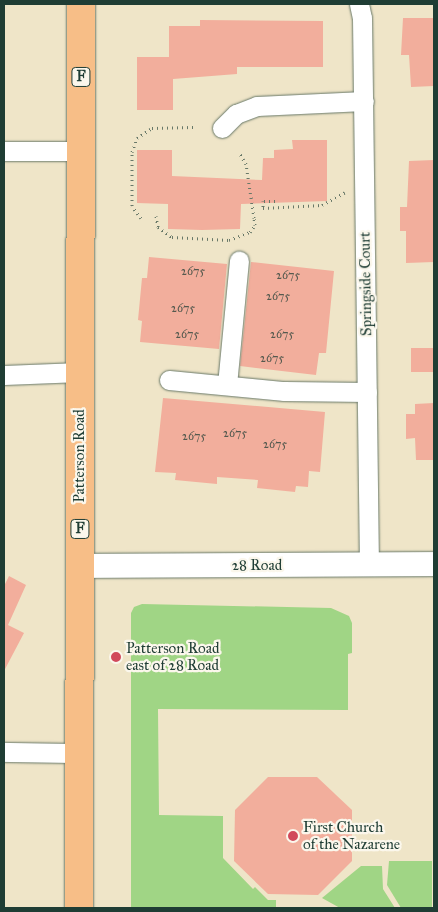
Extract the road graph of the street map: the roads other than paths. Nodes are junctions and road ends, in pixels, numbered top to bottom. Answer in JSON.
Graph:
{"nodes":[{"id":1,"x":81,"y":4,"type":"edge"},
{"id":2,"x":359,"y":4,"type":"edge"},
{"id":3,"x":364,"y":101,"type":"junction"},
{"id":4,"x":222,"y":128,"type":"dead end"},
{"id":5,"x":81,"y":150,"type":"junction"},
{"id":6,"x":4,"y":151,"type":"edge"},
{"id":7,"x":240,"y":261,"type":"dead end"},
{"id":8,"x":80,"y":372,"type":"junction"},
{"id":9,"x":4,"y":375,"type":"edge"},
{"id":10,"x":169,"y":380,"type":"dead end"},
{"id":11,"x":227,"y":385,"type":"junction"},
{"id":12,"x":367,"y":392,"type":"junction"},
{"id":13,"x":434,"y":564,"type":"edge"},
{"id":14,"x":368,"y":565,"type":"junction"},
{"id":15,"x":80,"y":566,"type":"junction"},
{"id":16,"x":4,"y":752,"type":"edge"},
{"id":17,"x":79,"y":753,"type":"junction"},
{"id":18,"x":79,"y":908,"type":"edge"}],
"edges":[{"from":1,"to":5,"type":"main road","name":"Patterson Road","number":"F"},
{"from":2,"to":3,"type":"street","name":"Springside Court"},
{"from":3,"to":4,"type":"street"},
{"from":3,"to":12,"type":"street","name":"Springside Court"},
{"from":5,"to":6,"type":"street"},
{"from":5,"to":8,"type":"main road","name":"Patterson Road","number":"F"},
{"from":7,"to":11,"type":"street"},
{"from":8,"to":9,"type":"street"},
{"from":8,"to":15,"type":"main road","name":"Patterson Road","number":"F"},
{"from":10,"to":11,"type":"street"},
{"from":11,"to":12,"type":"street"},
{"from":12,"to":14,"type":"street","name":"Springside Court"},
{"from":13,"to":14,"type":"street","name":"28 Road"},
{"from":14,"to":15,"type":"street","name":"28 Road"},
{"from":15,"to":17,"type":"main road","name":"Patterson Road","number":"F"},
{"from":16,"to":17,"type":"street"},
{"from":17,"to":18,"type":"main road","name":"Patterson Road","number":"F"}]}
